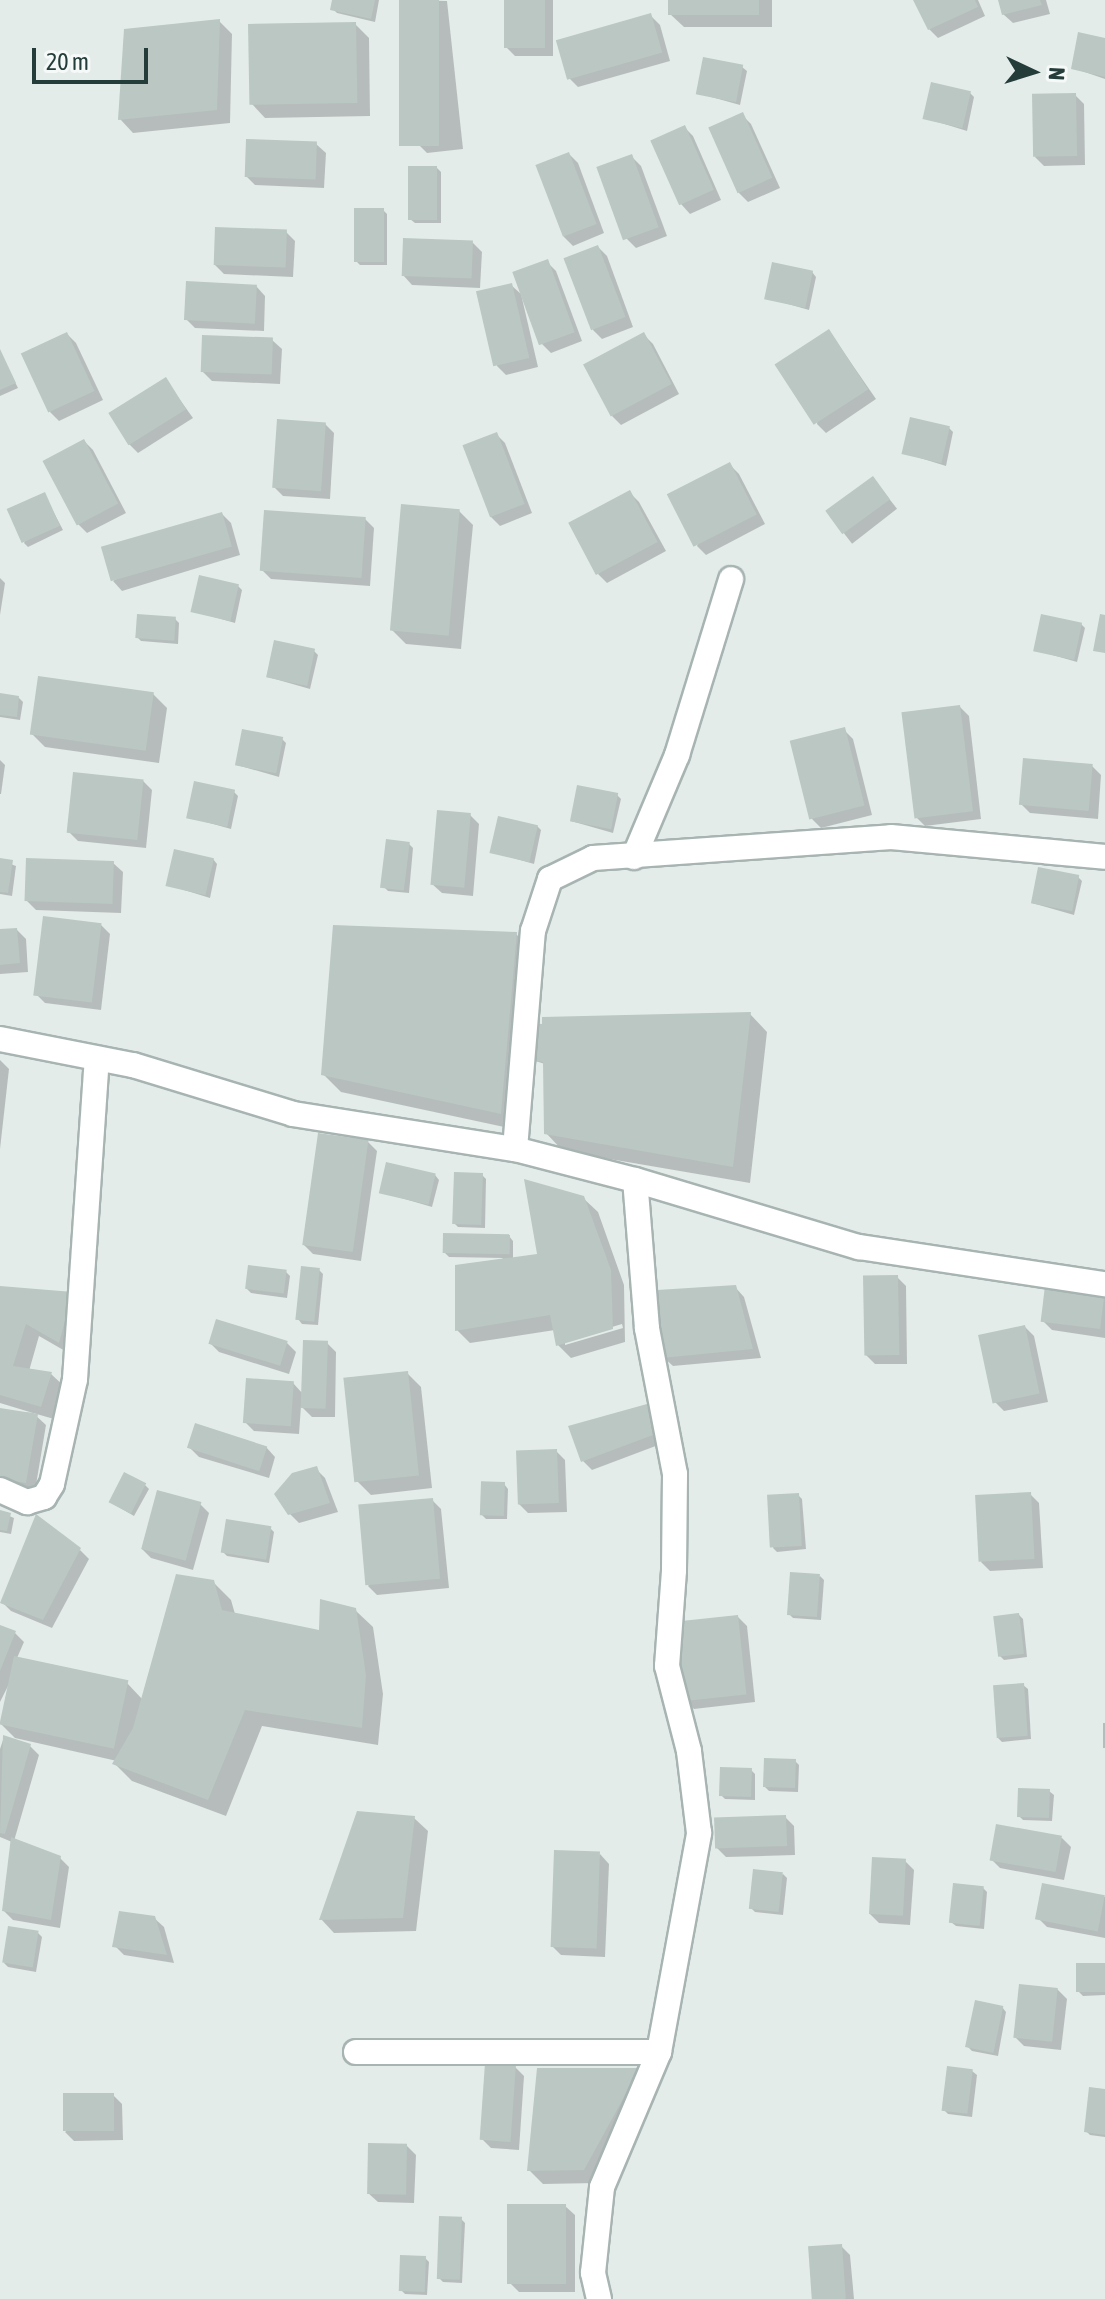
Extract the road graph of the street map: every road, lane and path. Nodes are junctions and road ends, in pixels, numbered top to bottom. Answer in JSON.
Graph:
{"nodes":[{"id":1,"x":731,"y":579,"type":"dead end"},
{"id":2,"x":634,"y":857,"type":"junction"},
{"id":3,"x":1105,"y":857,"type":"edge"},
{"id":4,"x":0,"y":1039,"type":"edge"},
{"id":5,"x":97,"y":1059,"type":"junction"},
{"id":6,"x":515,"y":1149,"type":"junction"},
{"id":7,"x":635,"y":1180,"type":"junction"},
{"id":8,"x":1105,"y":1284,"type":"edge"},
{"id":9,"x":0,"y":1490,"type":"edge"},
{"id":10,"x":356,"y":2052,"type":"dead end"},
{"id":11,"x":659,"y":2052,"type":"junction"},
{"id":12,"x":599,"y":2299,"type":"edge"}],
"edges":[{"from":1,"to":2,"type":"street"},
{"from":2,"to":3,"type":"street"},
{"from":2,"to":6,"type":"street"},
{"from":4,"to":5,"type":"street"},
{"from":5,"to":6,"type":"street"},
{"from":5,"to":9,"type":"street"},
{"from":6,"to":7,"type":"street"},
{"from":7,"to":8,"type":"street"},
{"from":7,"to":11,"type":"street"},
{"from":10,"to":11,"type":"street"},
{"from":11,"to":12,"type":"street"}]}
